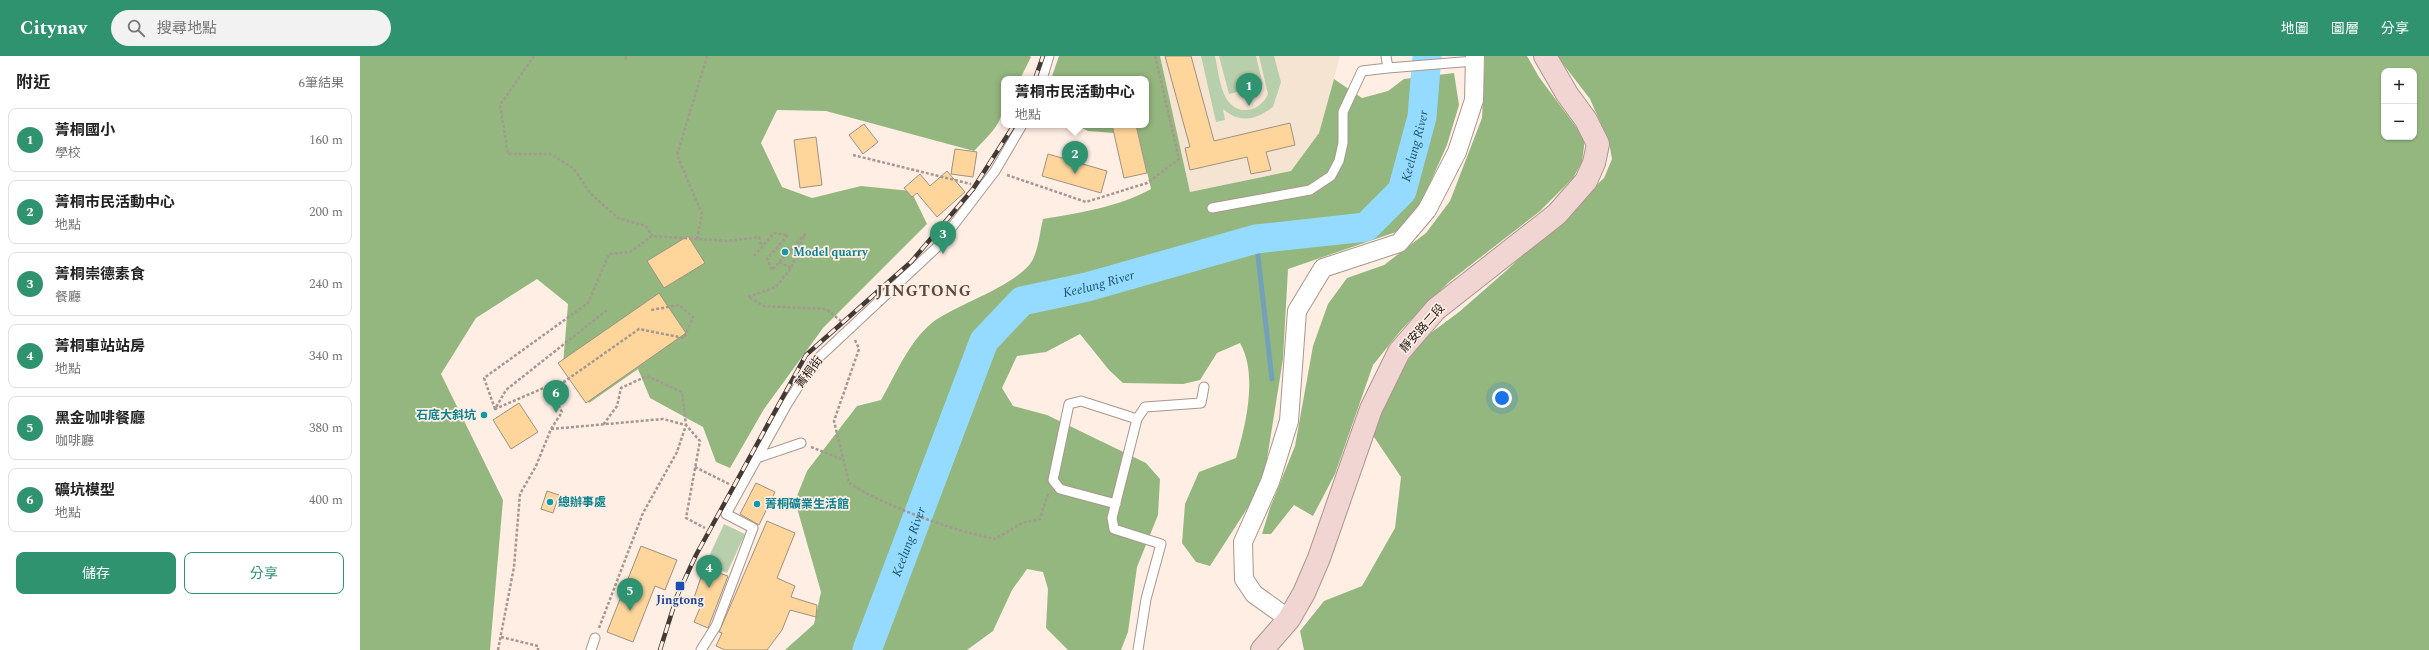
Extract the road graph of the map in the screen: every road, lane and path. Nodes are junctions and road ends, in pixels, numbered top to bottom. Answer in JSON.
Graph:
{"nodes":[{"id":1,"x":534,"y":56,"type":"edge"},
{"id":2,"x":707,"y":56,"type":"edge"},
{"id":3,"x":1049,"y":56,"type":"edge"},
{"id":4,"x":1156,"y":56,"type":"edge"},
{"id":5,"x":1386,"y":56,"type":"edge"},
{"id":6,"x":1545,"y":56,"type":"edge"},
{"id":7,"x":1468,"y":59,"type":"edge"},
{"id":8,"x":1388,"y":68,"type":"junction"},
{"id":9,"x":1043,"y":76,"type":"edge"},
{"id":10,"x":1020,"y":128,"type":"edge"},
{"id":11,"x":853,"y":155,"type":"dead end"},
{"id":12,"x":995,"y":171,"type":"junction"},
{"id":13,"x":983,"y":187,"type":"junction"},
{"id":14,"x":1212,"y":208,"type":"dead end"},
{"id":15,"x":652,"y":236,"type":"junction"},
{"id":16,"x":697,"y":240,"type":"junction"},
{"id":17,"x":762,"y":248,"type":"junction"},
{"id":18,"x":754,"y":256,"type":"dead end"},
{"id":19,"x":779,"y":262,"type":"junction"},
{"id":20,"x":791,"y":268,"type":"junction"},
{"id":21,"x":607,"y":310,"type":"dead end"},
{"id":22,"x":651,"y":310,"type":"dead end"},
{"id":23,"x":850,"y":328,"type":"junction"},
{"id":24,"x":1204,"y":388,"type":"dead end"},
{"id":25,"x":551,"y":391,"type":"junction"},
{"id":26,"x":495,"y":409,"type":"junction"},
{"id":27,"x":1137,"y":419,"type":"junction"},
{"id":28,"x":603,"y":424,"type":"junction"},
{"id":29,"x":686,"y":425,"type":"junction"},
{"id":30,"x":550,"y":429,"type":"junction"},
{"id":31,"x":801,"y":443,"type":"joint"},
{"id":32,"x":757,"y":458,"type":"junction"},
{"id":33,"x":844,"y":460,"type":"junction"},
{"id":34,"x":696,"y":467,"type":"junction"},
{"id":35,"x":1053,"y":480,"type":"junction"},
{"id":36,"x":740,"y":490,"type":"junction"},
{"id":37,"x":1116,"y":504,"type":"junction"},
{"id":38,"x":705,"y":528,"type":"dead end"},
{"id":39,"x":1289,"y":619,"type":"junction"},
{"id":40,"x":501,"y":638,"type":"junction"},
{"id":41,"x":595,"y":638,"type":"joint"},
{"id":42,"x":498,"y":650,"type":"edge"},
{"id":43,"x":538,"y":650,"type":"edge"},
{"id":44,"x":591,"y":650,"type":"edge"},
{"id":45,"x":701,"y":650,"type":"edge"},
{"id":46,"x":1138,"y":650,"type":"edge"},
{"id":47,"x":1262,"y":650,"type":"edge"}],
"edges":[{"from":1,"to":15,"type":"path"},
{"from":2,"to":16,"type":"path"},
{"from":3,"to":9,"type":"lane"},
{"from":4,"to":12,"type":"path"},
{"from":5,"to":8,"type":"lane"},
{"from":6,"to":39,"type":"main road","name":"靜安路二段"},
{"from":7,"to":8,"type":"lane"},
{"from":7,"to":39,"type":"street"},
{"from":8,"to":14,"type":"lane"},
{"from":10,"to":12,"type":"lane","name":"菁桐街"},
{"from":11,"to":13,"type":"path"},
{"from":12,"to":13,"type":"lane","name":"菁桐街"},
{"from":13,"to":23,"type":"lane","name":"菁桐街"},
{"from":15,"to":16,"type":"path"},
{"from":15,"to":26,"type":"path"},
{"from":16,"to":17,"type":"path"},
{"from":17,"to":18,"type":"path"},
{"from":17,"to":19,"type":"path"},
{"from":19,"to":20,"type":"path"},
{"from":19,"to":20,"type":"path"},
{"from":20,"to":23,"type":"path"},
{"from":21,"to":26,"type":"path"},
{"from":22,"to":25,"type":"path"},
{"from":23,"to":32,"type":"lane","name":"菁桐街"},
{"from":23,"to":33,"type":"path"},
{"from":24,"to":27,"type":"lane"},
{"from":25,"to":26,"type":"path"},
{"from":25,"to":30,"type":"path"},
{"from":27,"to":35,"type":"lane"},
{"from":27,"to":37,"type":"lane"},
{"from":28,"to":29,"type":"path"},
{"from":28,"to":29,"type":"path"},
{"from":28,"to":30,"type":"path"},
{"from":29,"to":34,"type":"path"},
{"from":29,"to":41,"type":"path"},
{"from":30,"to":40,"type":"path"},
{"from":31,"to":32,"type":"lane"},
{"from":31,"to":33,"type":"path"},
{"from":32,"to":36,"type":"lane","name":"菁桐街"},
{"from":33,"to":35,"type":"path"},
{"from":34,"to":36,"type":"path"},
{"from":34,"to":38,"type":"path"},
{"from":35,"to":37,"type":"lane"},
{"from":36,"to":45,"type":"lane","name":"菁桐街"},
{"from":37,"to":46,"type":"lane"},
{"from":39,"to":47,"type":"main road","name":"靜安路二段"},
{"from":40,"to":42,"type":"path"},
{"from":40,"to":43,"type":"path"},
{"from":41,"to":44,"type":"lane"}]}
